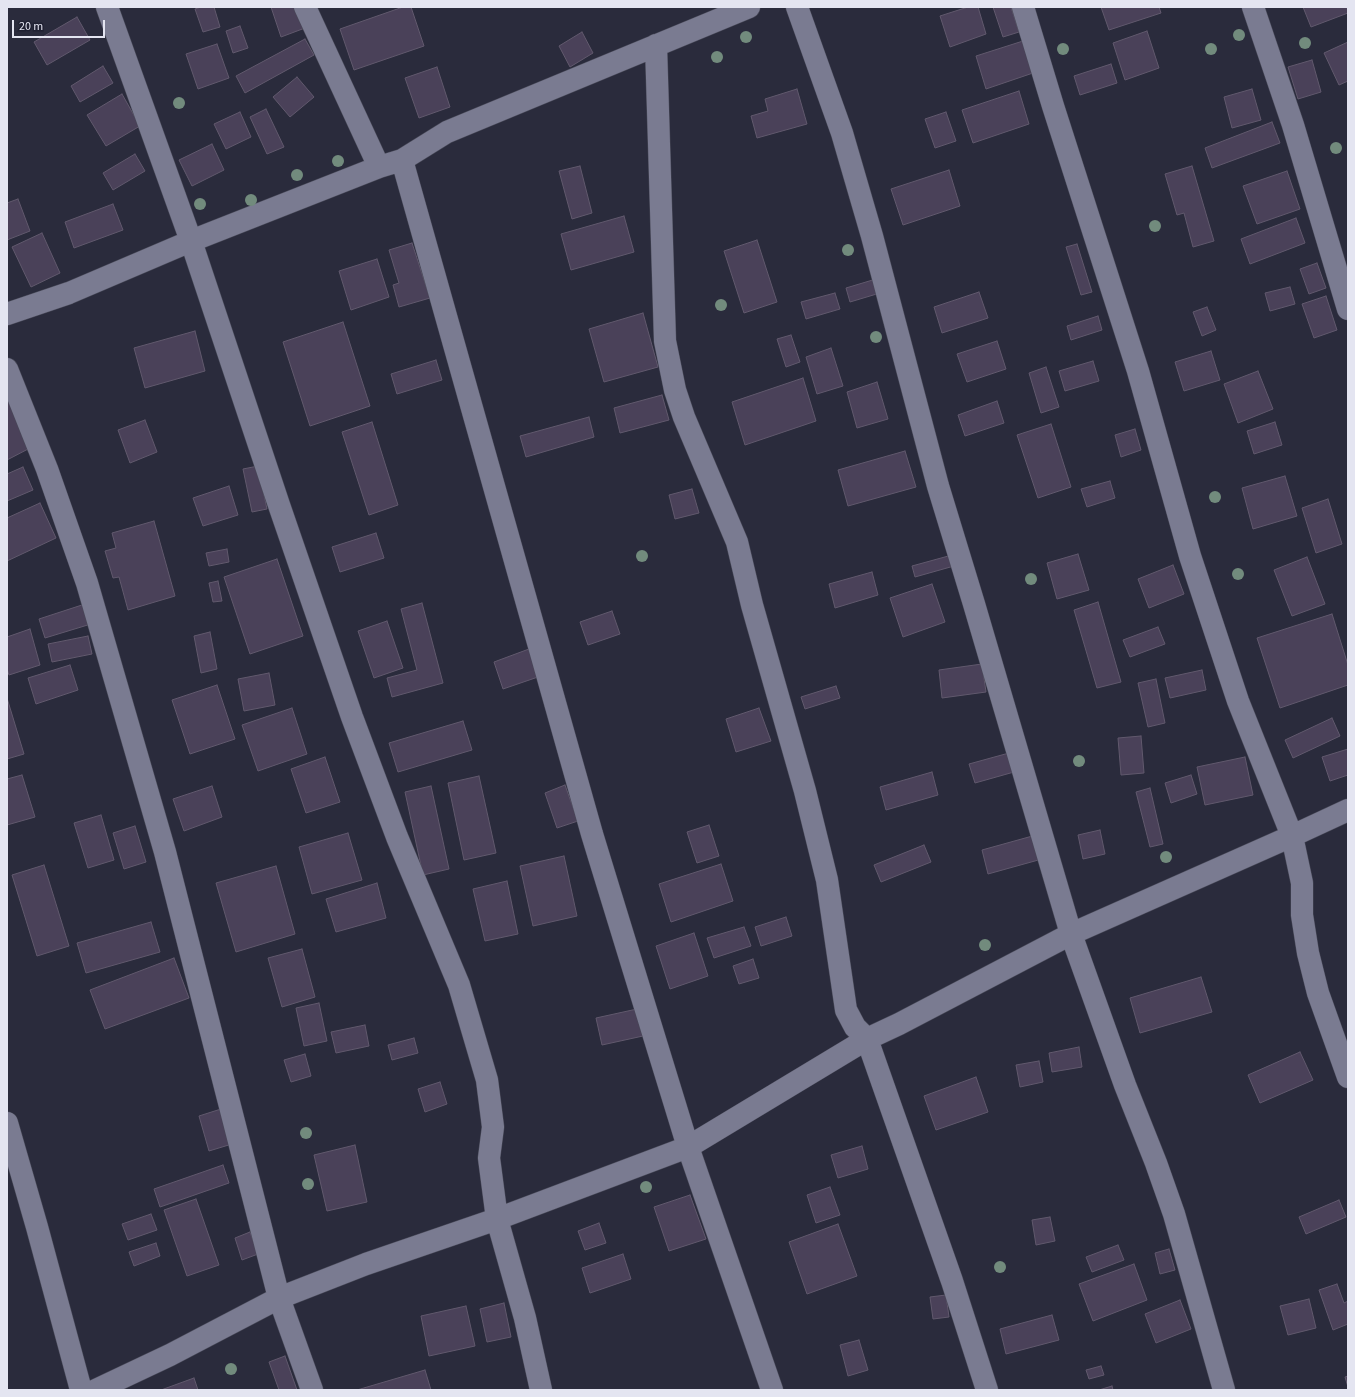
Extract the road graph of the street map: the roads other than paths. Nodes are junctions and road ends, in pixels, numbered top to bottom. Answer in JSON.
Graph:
{"nodes":[{"id":1,"x":107,"y":7,"type":"edge"},
{"id":2,"x":305,"y":7,"type":"edge"},
{"id":3,"x":749,"y":7,"type":"edge"},
{"id":4,"x":797,"y":7,"type":"edge"},
{"id":5,"x":1023,"y":7,"type":"edge"},
{"id":6,"x":1253,"y":7,"type":"edge"},
{"id":7,"x":656,"y":45,"type":"junction"},
{"id":8,"x":402,"y":160,"type":"junction"},
{"id":9,"x":379,"y":167,"type":"junction"},
{"id":10,"x":191,"y":241,"type":"junction"},
{"id":11,"x":1348,"y":308,"type":"edge"},
{"id":12,"x":7,"y":314,"type":"edge"},
{"id":13,"x":7,"y":369,"type":"edge"},
{"id":14,"x":1348,"y":810,"type":"edge"},
{"id":15,"x":1292,"y":836,"type":"junction"},
{"id":16,"x":1071,"y":934,"type":"junction"},
{"id":17,"x":867,"y":1039,"type":"junction"},
{"id":18,"x":1348,"y":1077,"type":"edge"},
{"id":19,"x":7,"y":1123,"type":"edge"},
{"id":20,"x":688,"y":1147,"type":"junction"},
{"id":21,"x":497,"y":1219,"type":"junction"},
{"id":22,"x":279,"y":1298,"type":"junction"},
{"id":23,"x":81,"y":1390,"type":"edge"},
{"id":24,"x":96,"y":1390,"type":"edge"},
{"id":25,"x":312,"y":1390,"type":"edge"},
{"id":26,"x":541,"y":1390,"type":"edge"},
{"id":27,"x":772,"y":1390,"type":"edge"},
{"id":28,"x":987,"y":1390,"type":"edge"},
{"id":29,"x":1224,"y":1390,"type":"edge"}],
"edges":[{"from":1,"to":10,"type":"street"},
{"from":2,"to":9,"type":"street"},
{"from":3,"to":7,"type":"street"},
{"from":4,"to":16,"type":"street"},
{"from":5,"to":15,"type":"street"},
{"from":6,"to":11,"type":"street"},
{"from":7,"to":8,"type":"street"},
{"from":7,"to":17,"type":"street"},
{"from":8,"to":9,"type":"street"},
{"from":8,"to":20,"type":"street"},
{"from":9,"to":10,"type":"street"},
{"from":10,"to":12,"type":"street"},
{"from":10,"to":21,"type":"street"},
{"from":13,"to":22,"type":"street"},
{"from":14,"to":15,"type":"street"},
{"from":15,"to":16,"type":"street"},
{"from":15,"to":18,"type":"street"},
{"from":16,"to":17,"type":"street"},
{"from":16,"to":29,"type":"street"},
{"from":17,"to":20,"type":"street"},
{"from":17,"to":28,"type":"street"},
{"from":19,"to":23,"type":"street"},
{"from":20,"to":21,"type":"street"},
{"from":20,"to":27,"type":"street"},
{"from":21,"to":22,"type":"street"},
{"from":21,"to":26,"type":"street"},
{"from":22,"to":24,"type":"street"},
{"from":22,"to":25,"type":"street"}]}
